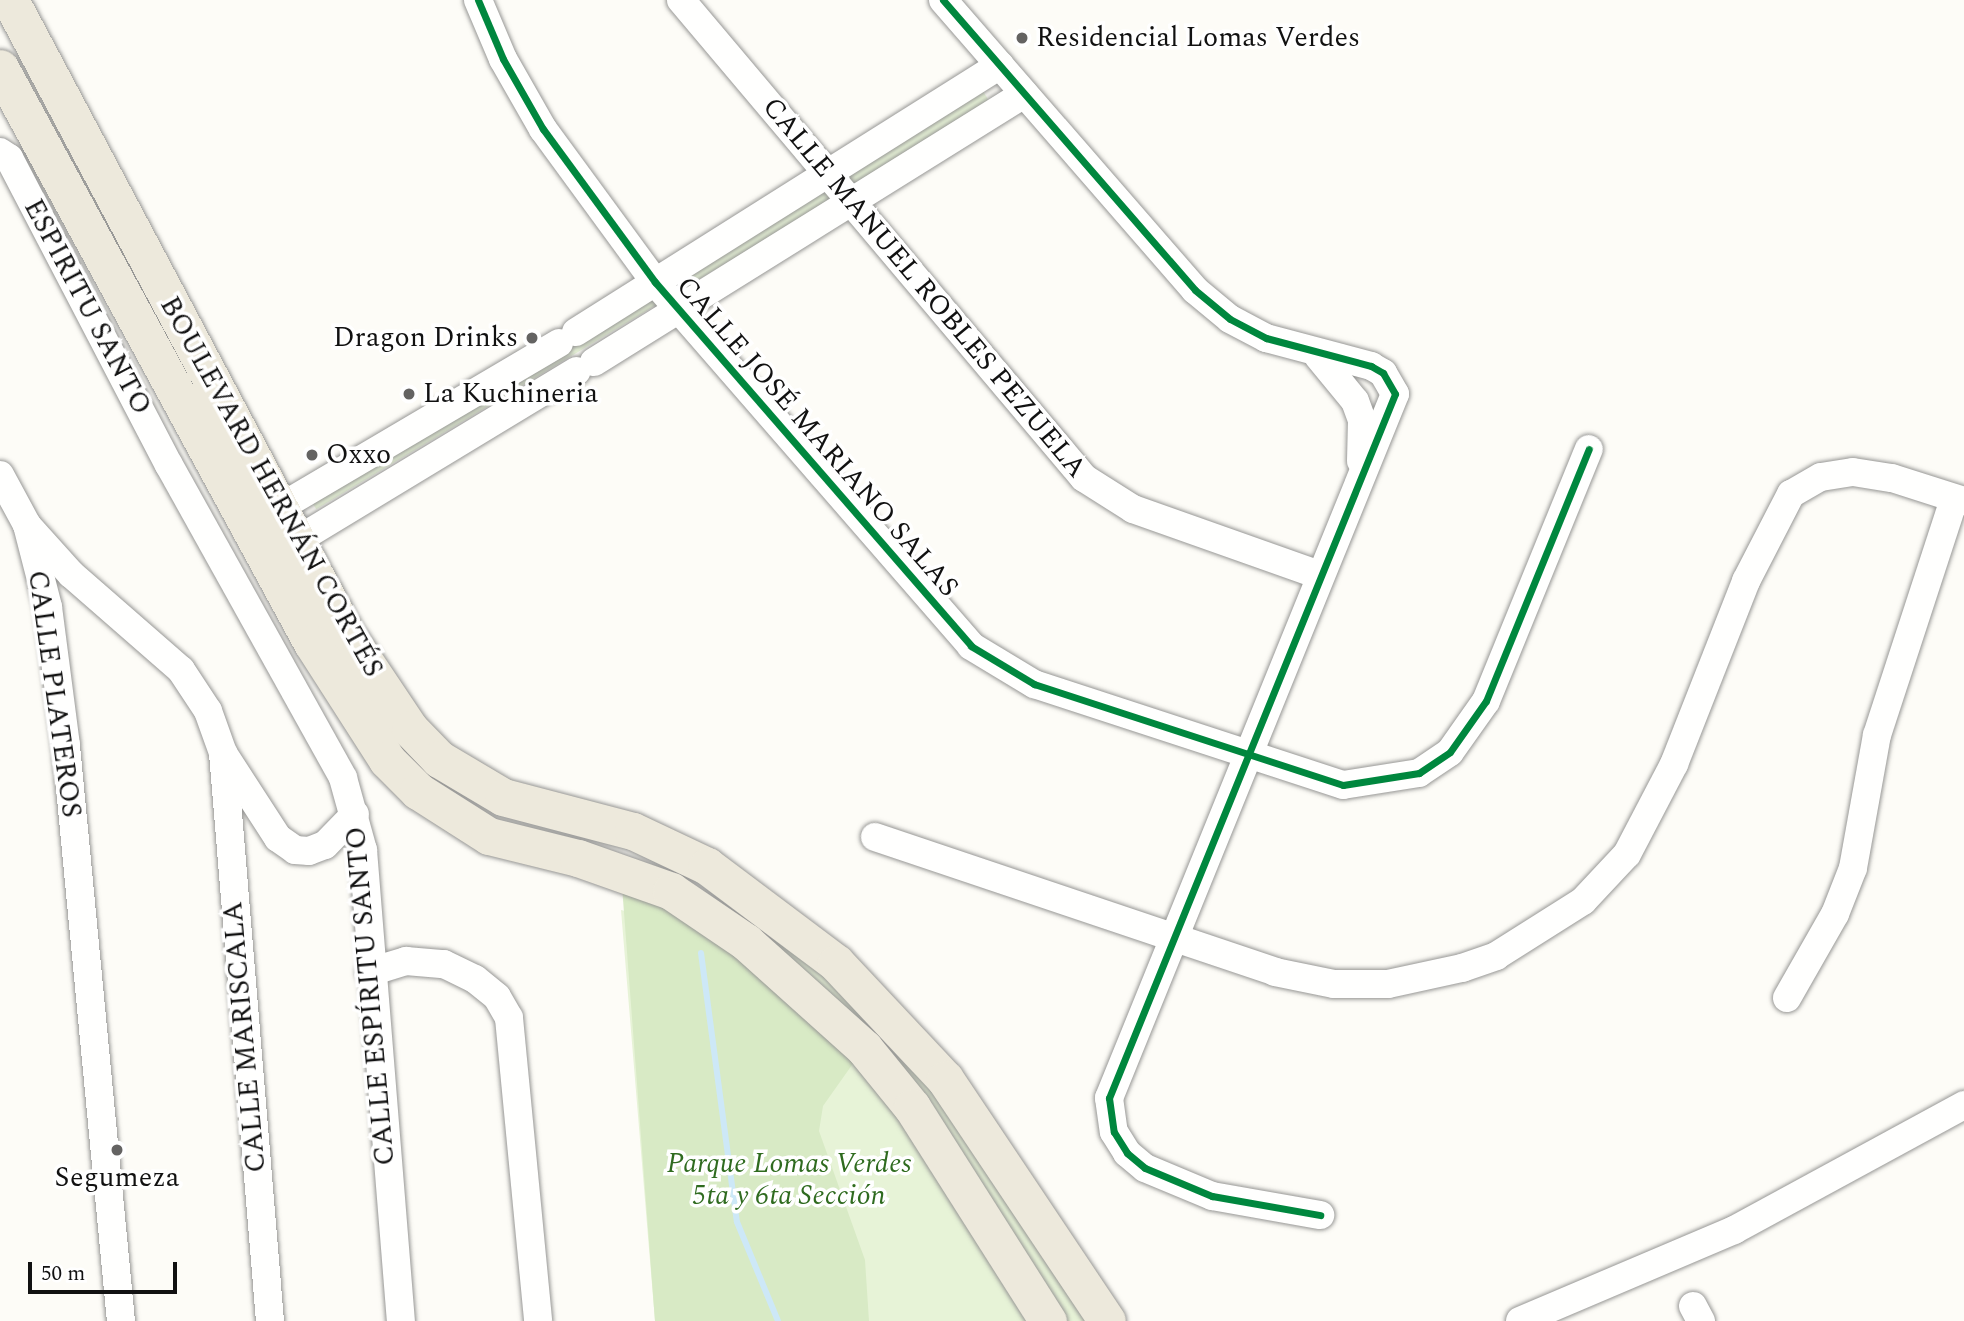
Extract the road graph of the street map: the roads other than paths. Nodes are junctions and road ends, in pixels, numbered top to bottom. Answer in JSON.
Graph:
{"nodes":[{"id":1,"x":478,"y":0,"type":"edge"},
{"id":2,"x":681,"y":0,"type":"edge"},
{"id":3,"x":943,"y":0,"type":"edge"},
{"id":4,"x":9,"y":13,"type":"edge"},
{"id":5,"x":1000,"y":65,"type":"junction"},
{"id":6,"x":0,"y":68,"type":"edge"},
{"id":7,"x":1024,"y":94,"type":"junction"},
{"id":8,"x":0,"y":152,"type":"edge"},
{"id":9,"x":827,"y":174,"type":"junction"},
{"id":10,"x":851,"y":203,"type":"junction"},
{"id":11,"x":655,"y":282,"type":"junction"},
{"id":12,"x":679,"y":311,"type":"junction"},
{"id":13,"x":1318,"y":356,"type":"junction"},
{"id":14,"x":507,"y":374,"type":"junction"},
{"id":15,"x":526,"y":403,"type":"junction"},
{"id":16,"x":1589,"y":449,"type":"dead end"},
{"id":17,"x":169,"y":465,"type":"joint"},
{"id":18,"x":1361,"y":471,"type":"junction"},
{"id":19,"x":0,"y":475,"type":"edge"},
{"id":20,"x":1959,"y":500,"type":"edge"},
{"id":21,"x":279,"y":508,"type":"junction"},
{"id":22,"x":27,"y":525,"type":"junction"},
{"id":23,"x":296,"y":541,"type":"junction"},
{"id":24,"x":1319,"y":575,"type":"junction"},
{"id":25,"x":223,"y":753,"type":"junction"},
{"id":26,"x":1246,"y":755,"type":"junction"},
{"id":27,"x":355,"y":814,"type":"junction"},
{"id":28,"x":875,"y":837,"type":"dead end"},
{"id":29,"x":739,"y":888,"type":"junction"},
{"id":30,"x":770,"y":910,"type":"junction"},
{"id":31,"x":715,"y":920,"type":"junction"},
{"id":32,"x":1173,"y":937,"type":"junction"},
{"id":33,"x":746,"y":942,"type":"junction"},
{"id":34,"x":370,"y":972,"type":"junction"},
{"id":35,"x":1787,"y":998,"type":"dead end"},
{"id":36,"x":1964,"y":1105,"type":"edge"},
{"id":37,"x":1320,"y":1215,"type":"dead end"},
{"id":38,"x":1551,"y":1316,"type":"edge"},
{"id":39,"x":121,"y":1321,"type":"edge"},
{"id":40,"x":270,"y":1321,"type":"edge"},
{"id":41,"x":401,"y":1321,"type":"edge"},
{"id":42,"x":538,"y":1321,"type":"edge"},
{"id":43,"x":1048,"y":1321,"type":"edge"},
{"id":44,"x":1107,"y":1321,"type":"edge"},
{"id":45,"x":1520,"y":1321,"type":"edge"}],
"edges":[{"from":1,"to":11,"type":"street","name":"CALLE JOSÉ MARIANO SALAS"},
{"from":2,"to":9,"type":"street","name":"CALLE MANUEL ROBLES PEZUELA"},
{"from":3,"to":5,"type":"street"},
{"from":4,"to":21,"type":"main road","name":"BOULEVARD HERNÁN CORTÉS"},
{"from":5,"to":7,"type":"street"},
{"from":5,"to":9,"type":"street"},
{"from":6,"to":31,"type":"main road","name":"BOULEVARD HERNÁN CORTÉS"},
{"from":7,"to":10,"type":"street"},
{"from":7,"to":13,"type":"street"},
{"from":8,"to":17,"type":"street","name":"ESPIRITU SANTO"},
{"from":9,"to":10,"type":"street","name":"CALLE MANUEL ROBLES PEZUELA"},
{"from":9,"to":11,"type":"street"},
{"from":10,"to":12,"type":"street"},
{"from":10,"to":24,"type":"street","name":"CALLE MANUEL ROBLES PEZUELA"},
{"from":11,"to":12,"type":"street","name":"CALLE JOSÉ MARIANO SALAS"},
{"from":11,"to":14,"type":"street"},
{"from":12,"to":15,"type":"street"},
{"from":12,"to":26,"type":"street","name":"CALLE JOSÉ MARIANO SALAS"},
{"from":13,"to":18,"type":"street"},
{"from":13,"to":18,"type":"street"},
{"from":14,"to":15,"type":"street"},
{"from":14,"to":21,"type":"street"},
{"from":15,"to":23,"type":"street"},
{"from":16,"to":26,"type":"street","name":"CALLE JOSÉ MARIANO SALAS"},
{"from":17,"to":27,"type":"street","name":"CALLE ESPÍRITU SANTO"},
{"from":18,"to":24,"type":"street"},
{"from":19,"to":22,"type":"street"},
{"from":20,"to":32,"type":"street"},
{"from":20,"to":35,"type":"street"},
{"from":21,"to":23,"type":"main road","name":"BOULEVARD HERNÁN CORTÉS"},
{"from":22,"to":25,"type":"street","name":"CALLE PLATEROS"},
{"from":22,"to":39,"type":"street","name":"CALLE PLATEROS"},
{"from":23,"to":29,"type":"main road","name":"BOULEVARD HERNÁN CORTÉS"},
{"from":24,"to":26,"type":"street"},
{"from":25,"to":27,"type":"street","name":"CALLE PLATEROS"},
{"from":25,"to":40,"type":"street","name":"CALLE MARISCALA"},
{"from":26,"to":32,"type":"street"},
{"from":27,"to":34,"type":"street","name":"CALLE ESPÍRITU SANTO"},
{"from":28,"to":32,"type":"street"},
{"from":29,"to":30,"type":"main road","name":"BOULEVARD HERNÁN CORTÉS"},
{"from":29,"to":31,"type":"main road"},
{"from":30,"to":33,"type":"main road"},
{"from":30,"to":44,"type":"main road","name":"BOULEVARD HERNÁN CORTÉS"},
{"from":31,"to":33,"type":"main road","name":"BOULEVARD HERNÁN CORTÉS"},
{"from":32,"to":37,"type":"street"},
{"from":33,"to":43,"type":"main road","name":"BOULEVARD HERNÁN CORTÉS"},
{"from":34,"to":41,"type":"street","name":"CALLE ESPÍRITU SANTO"},
{"from":34,"to":42,"type":"street"},
{"from":36,"to":38,"type":"street"},
{"from":38,"to":45,"type":"street"}]}
